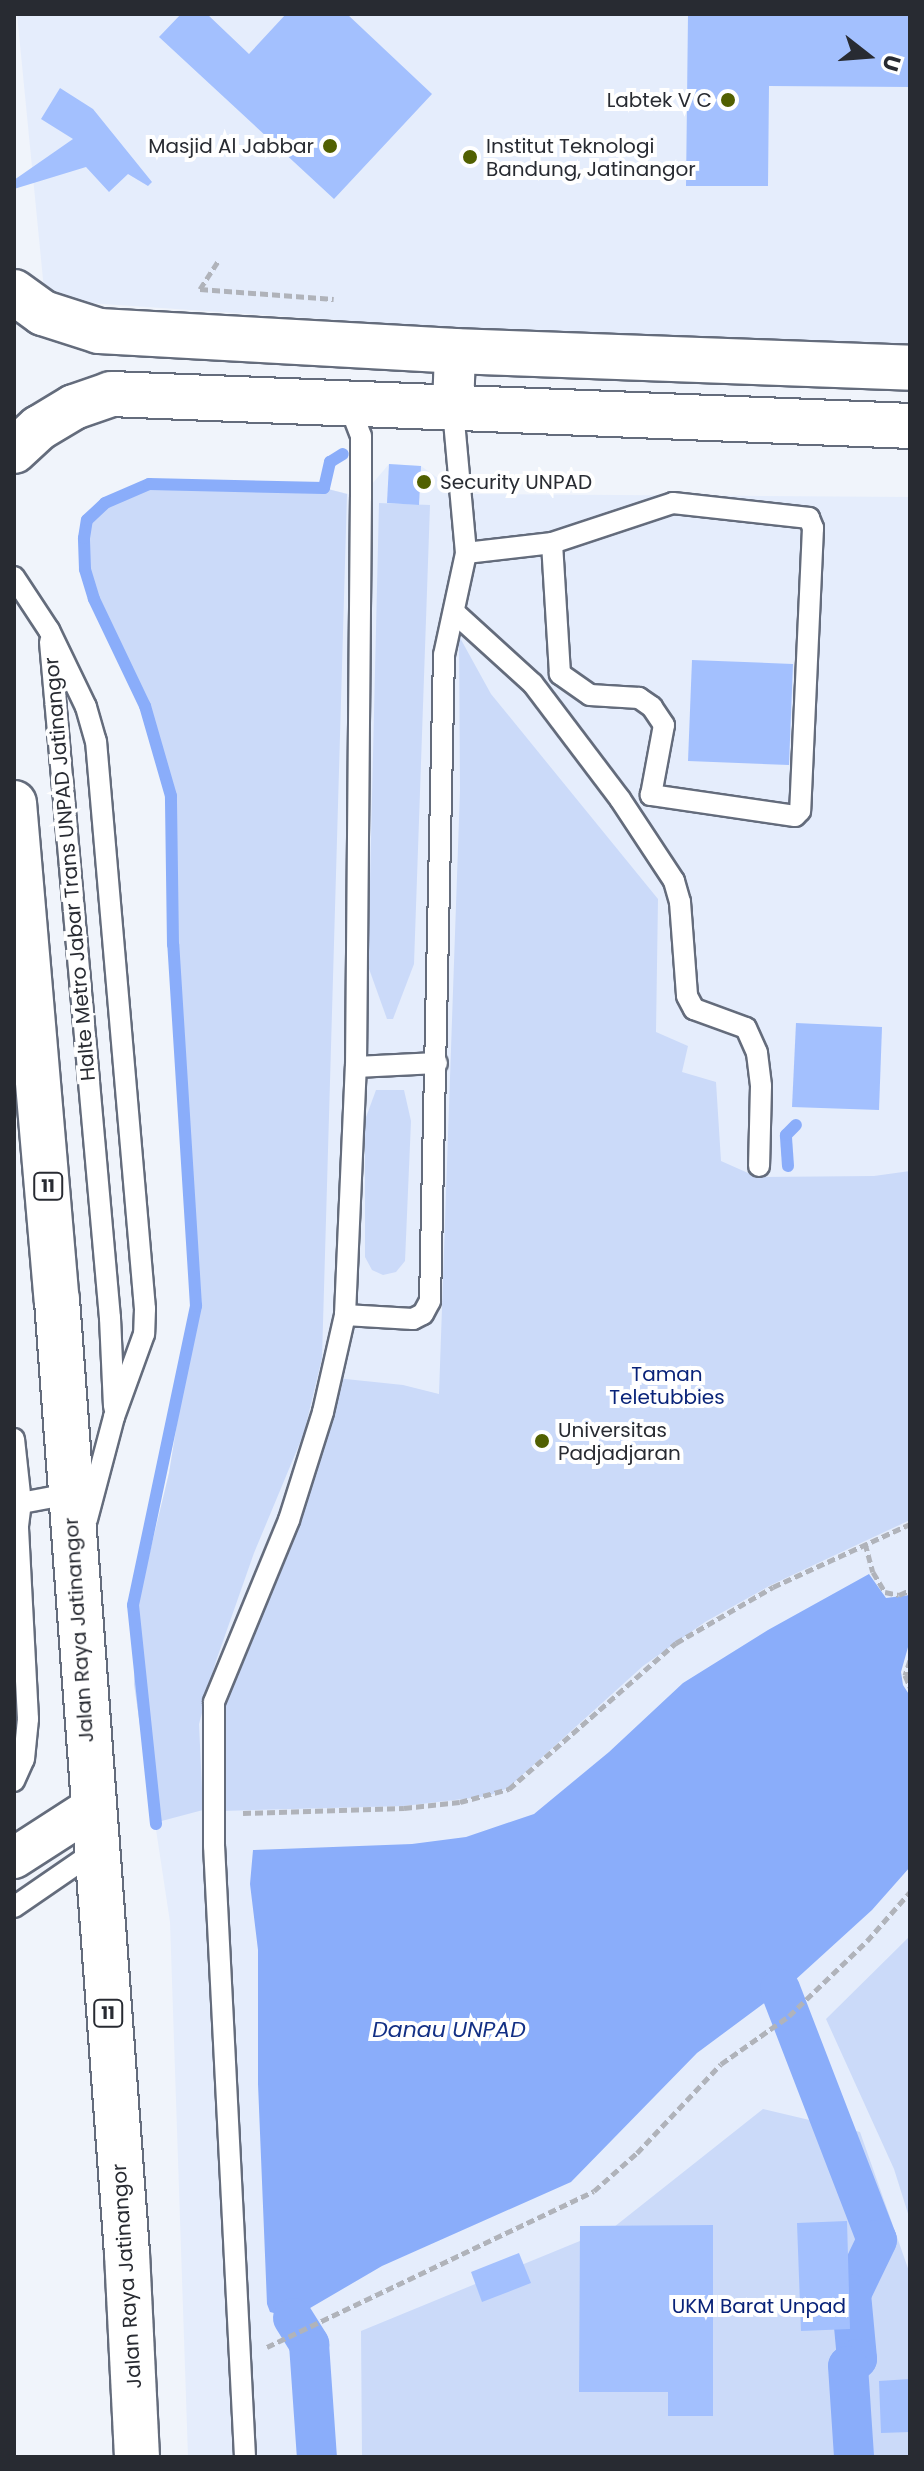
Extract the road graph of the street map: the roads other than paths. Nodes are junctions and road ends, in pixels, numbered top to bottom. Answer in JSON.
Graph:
{"nodes":[{"id":1,"x":14,"y":292,"type":"edge"},
{"id":2,"x":455,"y":351,"type":"junction"},
{"id":3,"x":910,"y":368,"type":"edge"},
{"id":4,"x":341,"y":404,"type":"junction"},
{"id":5,"x":453,"y":409,"type":"junction"},
{"id":6,"x":910,"y":426,"type":"edge"},
{"id":7,"x":14,"y":451,"type":"edge"},
{"id":8,"x":552,"y":543,"type":"junction"},
{"id":9,"x":466,"y":553,"type":"junction"},
{"id":10,"x":14,"y":577,"type":"edge"},
{"id":11,"x":455,"y":613,"type":"junction"},
{"id":12,"x":49,"y":630,"type":"junction"},
{"id":13,"x":14,"y":803,"type":"edge"},
{"id":14,"x":21,"y":963,"type":"edge"},
{"id":15,"x":437,"y":1063,"type":"junction"},
{"id":16,"x":356,"y":1067,"type":"junction"},
{"id":17,"x":759,"y":1166,"type":"dead end"},
{"id":18,"x":345,"y":1315,"type":"junction"},
{"id":19,"x":114,"y":1417,"type":"junction"},
{"id":20,"x":14,"y":1439,"type":"edge"},
{"id":21,"x":69,"y":1494,"type":"junction"},
{"id":22,"x":21,"y":1503,"type":"junction"},
{"id":23,"x":74,"y":1569,"type":"junction"},
{"id":24,"x":14,"y":1781,"type":"edge"},
{"id":25,"x":93,"y":1807,"type":"junction"},
{"id":26,"x":97,"y":1850,"type":"junction"},
{"id":27,"x":14,"y":1858,"type":"edge"},
{"id":28,"x":14,"y":1907,"type":"edge"},
{"id":29,"x":137,"y":2457,"type":"edge"},
{"id":30,"x":245,"y":2457,"type":"edge"}],
"edges":[{"from":1,"to":2,"type":"main road"},
{"from":2,"to":3,"type":"main road"},
{"from":2,"to":5,"type":"street"},
{"from":4,"to":5,"type":"main road"},
{"from":4,"to":7,"type":"main road"},
{"from":4,"to":16,"type":"lane"},
{"from":5,"to":6,"type":"main road"},
{"from":5,"to":9,"type":"lane"},
{"from":8,"to":8,"type":"lane"},
{"from":8,"to":9,"type":"lane"},
{"from":9,"to":11,"type":"lane"},
{"from":10,"to":12,"type":"lane"},
{"from":11,"to":15,"type":"lane"},
{"from":11,"to":17,"type":"lane"},
{"from":12,"to":19,"type":"lane","name":"Halte Metro Jabar Trans UNPAD Jatinangor"},
{"from":12,"to":19,"type":"lane","name":"Halte Metro Jabar Trans UNPAD Jatinangor"},
{"from":13,"to":14,"type":"main road","name":"Jalan Raya Jatinangor","number":"11"},
{"from":14,"to":21,"type":"main road","name":"Jalan Raya Jatinangor","number":"11"},
{"from":15,"to":16,"type":"lane"},
{"from":15,"to":18,"type":"lane"},
{"from":16,"to":18,"type":"lane"},
{"from":18,"to":30,"type":"lane"},
{"from":19,"to":23,"type":"lane"},
{"from":20,"to":22,"type":"lane"},
{"from":21,"to":22,"type":"lane"},
{"from":21,"to":23,"type":"main road","name":"Jalan Raya Jatinangor","number":"11"},
{"from":22,"to":24,"type":"lane"},
{"from":23,"to":25,"type":"main road","name":"Jalan Raya Jatinangor","number":"11"},
{"from":25,"to":26,"type":"main road","name":"Jalan Raya Jatinangor","number":"11"},
{"from":25,"to":27,"type":"street"},
{"from":26,"to":28,"type":"lane"},
{"from":26,"to":29,"type":"main road","name":"Jalan Raya Jatinangor","number":"11"}]}
